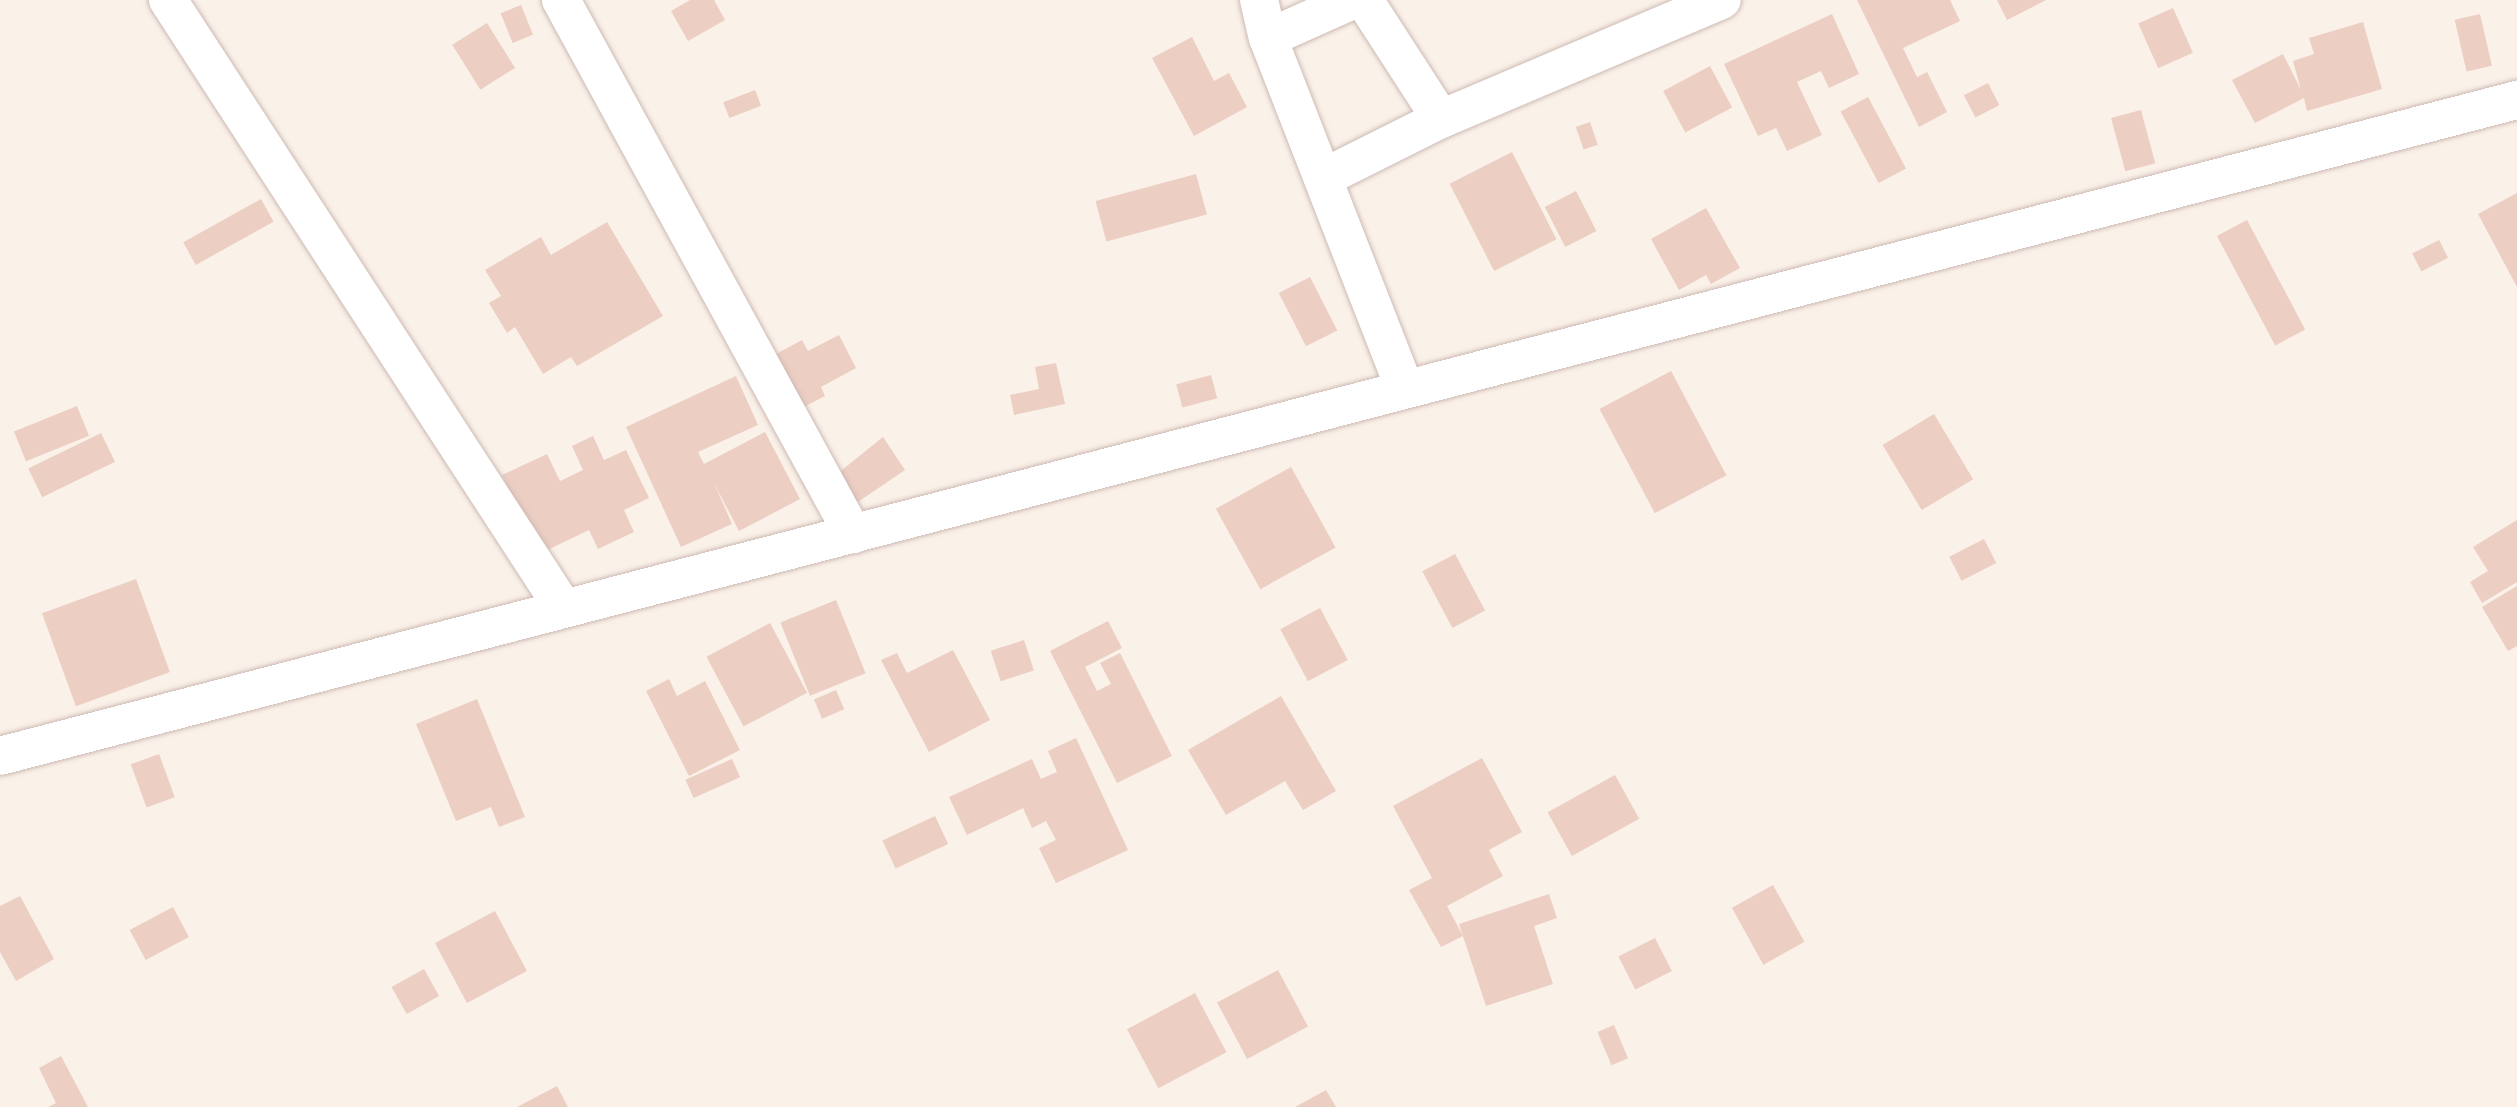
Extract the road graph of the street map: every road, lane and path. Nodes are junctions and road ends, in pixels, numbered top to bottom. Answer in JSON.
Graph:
{"nodes":[{"id":1,"x":169,"y":0,"type":"edge"},
{"id":2,"x":561,"y":0,"type":"edge"},
{"id":3,"x":1259,"y":0,"type":"edge"},
{"id":4,"x":1353,"y":0,"type":"edge"},
{"id":5,"x":1364,"y":0,"type":"edge"},
{"id":6,"x":1722,"y":0,"type":"edge"},
{"id":7,"x":1268,"y":38,"type":"junction"},
{"id":8,"x":2517,"y":100,"type":"edge"},
{"id":9,"x":1441,"y":119,"type":"junction"},
{"id":10,"x":1325,"y":177,"type":"junction"},
{"id":11,"x":1405,"y":389,"type":"junction"},
{"id":12,"x":853,"y":534,"type":"junction"},
{"id":13,"x":564,"y":609,"type":"junction"},
{"id":14,"x":0,"y":756,"type":"edge"}],
"edges":[{"from":1,"to":13,"type":"street"},
{"from":2,"to":12,"type":"street"},
{"from":3,"to":7,"type":"street"},
{"from":4,"to":7,"type":"street"},
{"from":5,"to":9,"type":"street"},
{"from":6,"to":9,"type":"street"},
{"from":7,"to":10,"type":"street"},
{"from":8,"to":11,"type":"street"},
{"from":9,"to":10,"type":"street"},
{"from":10,"to":11,"type":"street"},
{"from":11,"to":12,"type":"street"},
{"from":12,"to":13,"type":"street"},
{"from":13,"to":14,"type":"street"}]}
